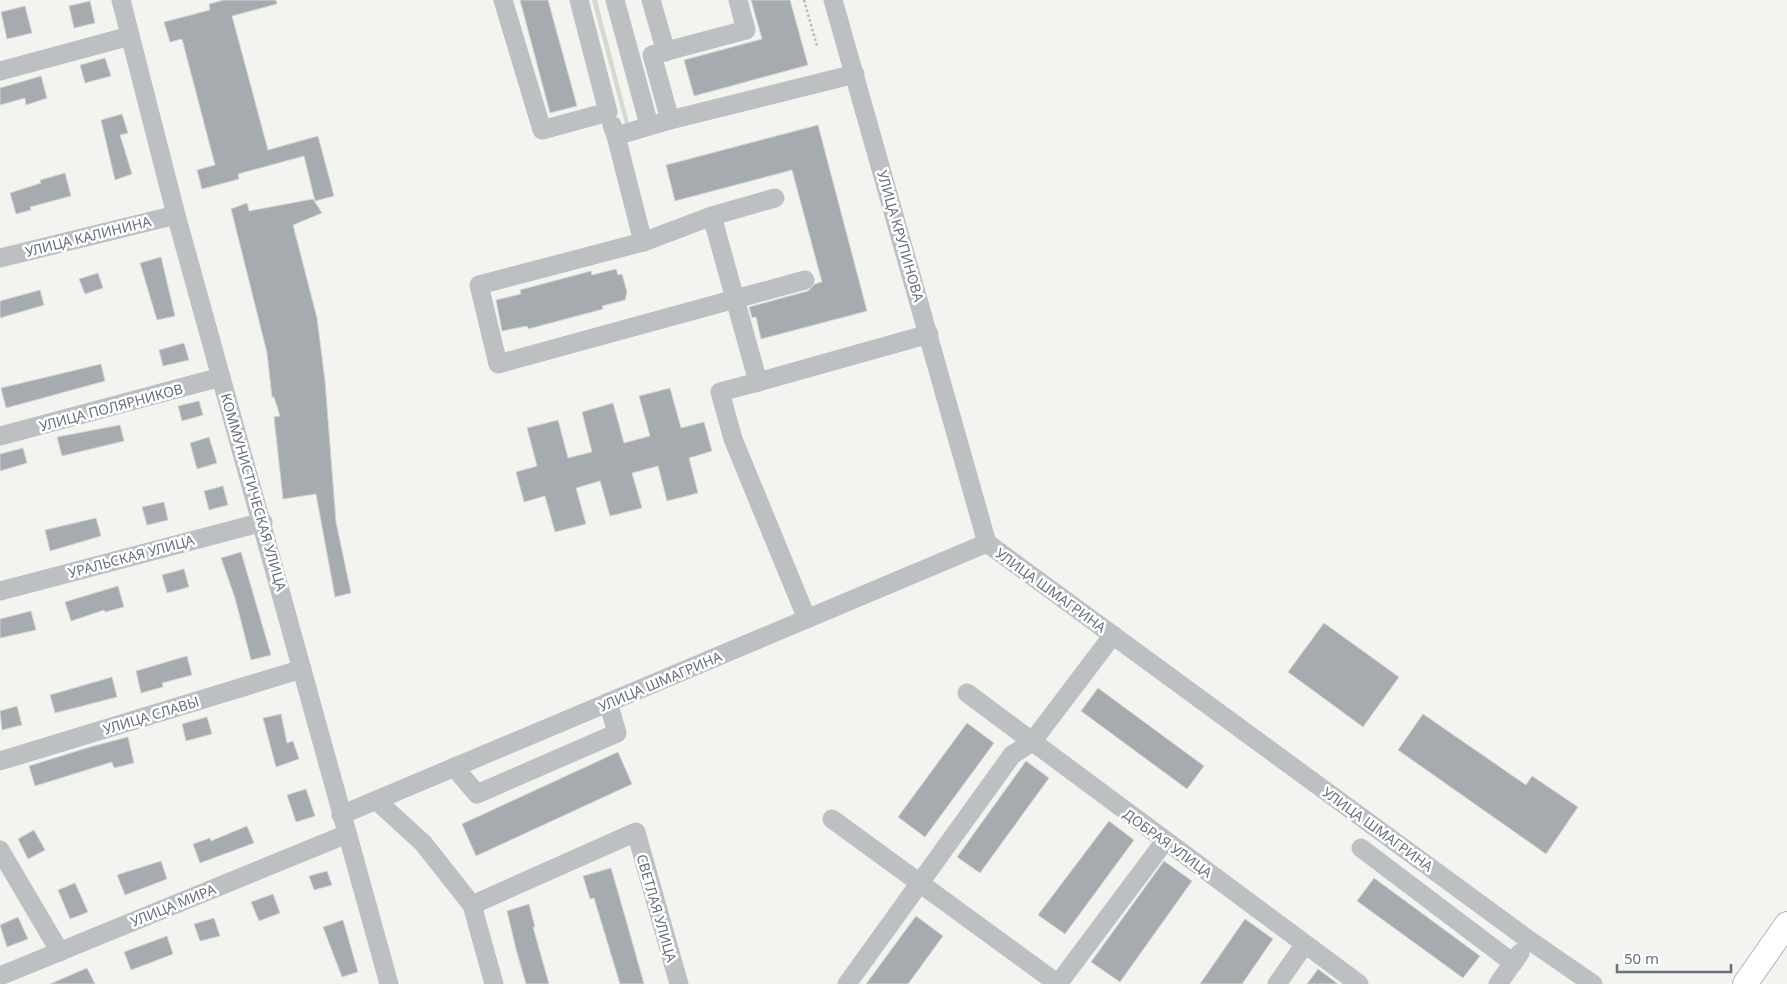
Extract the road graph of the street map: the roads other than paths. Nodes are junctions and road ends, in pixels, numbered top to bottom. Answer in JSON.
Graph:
{"nodes":[{"id":1,"x":120,"y":0,"type":"edge"},
{"id":2,"x":503,"y":0,"type":"edge"},
{"id":3,"x":579,"y":0,"type":"edge"},
{"id":4,"x":615,"y":0,"type":"edge"},
{"id":5,"x":652,"y":0,"type":"edge"},
{"id":6,"x":738,"y":0,"type":"edge"},
{"id":7,"x":833,"y":0,"type":"edge"},
{"id":8,"x":130,"y":36,"type":"junction"},
{"id":9,"x":666,"y":52,"type":"junction"},
{"id":10,"x":0,"y":72,"type":"edge"},
{"id":11,"x":855,"y":74,"type":"junction"},
{"id":12,"x":608,"y":112,"type":"junction"},
{"id":13,"x":670,"y":120,"type":"junction"},
{"id":14,"x":649,"y":125,"type":"junction"},
{"id":15,"x":616,"y":136,"type":"junction"},
{"id":16,"x":776,"y":198,"type":"dead end"},
{"id":17,"x":176,"y":215,"type":"junction"},
{"id":18,"x":712,"y":216,"type":"junction"},
{"id":19,"x":643,"y":242,"type":"junction"},
{"id":20,"x":0,"y":258,"type":"edge"},
{"id":21,"x":805,"y":280,"type":"dead end"},
{"id":22,"x":735,"y":298,"type":"junction"},
{"id":23,"x":929,"y":334,"type":"junction"},
{"id":24,"x":222,"y":377,"type":"junction"},
{"id":25,"x":758,"y":382,"type":"junction"},
{"id":26,"x":0,"y":436,"type":"edge"},
{"id":27,"x":262,"y":522,"type":"junction"},
{"id":28,"x":988,"y":543,"type":"junction"},
{"id":29,"x":0,"y":591,"type":"edge"},
{"id":30,"x":807,"y":619,"type":"junction"},
{"id":31,"x":1113,"y":634,"type":"junction"},
{"id":32,"x":302,"y":669,"type":"junction"},
{"id":33,"x":967,"y":694,"type":"dead end"},
{"id":34,"x":608,"y":702,"type":"junction"},
{"id":35,"x":1032,"y":742,"type":"junction"},
{"id":36,"x":0,"y":761,"type":"edge"},
{"id":37,"x":454,"y":768,"type":"junction"},
{"id":38,"x":377,"y":800,"type":"junction"},
{"id":39,"x":341,"y":815,"type":"junction"},
{"id":40,"x":832,"y":819,"type":"dead end"},
{"id":41,"x":347,"y":834,"type":"junction"},
{"id":42,"x":1165,"y":841,"type":"junction"},
{"id":43,"x":1361,"y":848,"type":"dead end"},
{"id":44,"x":0,"y":850,"type":"edge"},
{"id":45,"x":920,"y":882,"type":"junction"},
{"id":46,"x":472,"y":905,"type":"junction"},
{"id":47,"x":1787,"y":924,"type":"edge"},
{"id":48,"x":1528,"y":940,"type":"junction"},
{"id":49,"x":1305,"y":944,"type":"junction"},
{"id":50,"x":60,"y":952,"type":"junction"},
{"id":51,"x":1513,"y":963,"type":"junction"},
{"id":52,"x":0,"y":976,"type":"edge"},
{"id":53,"x":387,"y":983,"type":"edge"},
{"id":54,"x":494,"y":984,"type":"edge"},
{"id":55,"x":679,"y":984,"type":"edge"},
{"id":56,"x":847,"y":984,"type":"edge"},
{"id":57,"x":1058,"y":984,"type":"edge"},
{"id":58,"x":1277,"y":984,"type":"edge"},
{"id":59,"x":1359,"y":984,"type":"edge"},
{"id":60,"x":1498,"y":984,"type":"edge"},
{"id":61,"x":1593,"y":984,"type":"edge"},
{"id":62,"x":1745,"y":984,"type":"edge"}],
"edges":[{"from":1,"to":8,"type":"street","name":"КОММУНИСТИЧЕСКАЯ УЛИЦА"},
{"from":2,"to":12,"type":"street"},
{"from":3,"to":12,"type":"street"},
{"from":4,"to":14,"type":"street"},
{"from":5,"to":9,"type":"street"},
{"from":6,"to":9,"type":"street"},
{"from":7,"to":11,"type":"street","name":"УЛИЦА КРУПИНОВА"},
{"from":8,"to":10,"type":"street"},
{"from":8,"to":17,"type":"street","name":"КОММУНИСТИЧЕСКАЯ УЛИЦА"},
{"from":9,"to":13,"type":"street"},
{"from":11,"to":13,"type":"street"},
{"from":11,"to":23,"type":"street","name":"УЛИЦА КРУПИНОВА"},
{"from":12,"to":15,"type":"street"},
{"from":13,"to":14,"type":"street"},
{"from":14,"to":15,"type":"street"},
{"from":15,"to":19,"type":"street"},
{"from":16,"to":18,"type":"street"},
{"from":17,"to":20,"type":"street","name":"УЛИЦА КАЛИНИНА"},
{"from":17,"to":24,"type":"street","name":"КОММУНИСТИЧЕСКАЯ УЛИЦА"},
{"from":18,"to":19,"type":"street"},
{"from":18,"to":22,"type":"street"},
{"from":19,"to":22,"type":"street"},
{"from":21,"to":22,"type":"street"},
{"from":22,"to":25,"type":"street"},
{"from":23,"to":25,"type":"street"},
{"from":23,"to":28,"type":"street","name":"УЛИЦА КРУПИНОВА"},
{"from":24,"to":26,"type":"street","name":"УЛИЦА ПОЛЯРНИКОВ"},
{"from":24,"to":27,"type":"street","name":"КОММУНИСТИЧЕСКАЯ УЛИЦА"},
{"from":25,"to":30,"type":"street"},
{"from":27,"to":29,"type":"street","name":"УРАЛЬСКАЯ УЛИЦА"},
{"from":27,"to":32,"type":"street","name":"КОММУНИСТИЧЕСКАЯ УЛИЦА"},
{"from":28,"to":30,"type":"street","name":"УЛИЦА ШМАГРИНА"},
{"from":28,"to":31,"type":"street","name":"УЛИЦА ШМАГРИНА"},
{"from":30,"to":34,"type":"street","name":"УЛИЦА ШМАГРИНА"},
{"from":31,"to":35,"type":"street"},
{"from":31,"to":48,"type":"street","name":"УЛИЦА ШМАГРИНА"},
{"from":32,"to":36,"type":"street","name":"УЛИЦА СЛАВЫ"},
{"from":32,"to":39,"type":"street","name":"КОММУНИСТИЧЕСКАЯ УЛИЦА"},
{"from":33,"to":35,"type":"street","name":"ДОБРАЯ УЛИЦА"},
{"from":34,"to":37,"type":"street","name":"УЛИЦА ШМАГРИНА"},
{"from":34,"to":37,"type":"street"},
{"from":35,"to":42,"type":"street","name":"ДОБРАЯ УЛИЦА"},
{"from":35,"to":45,"type":"street"},
{"from":37,"to":38,"type":"street","name":"УЛИЦА ШМАГРИНА"},
{"from":38,"to":39,"type":"street","name":"УЛИЦА ШМАГРИНА"},
{"from":38,"to":46,"type":"street"},
{"from":39,"to":41,"type":"street","name":"КОММУНИСТИЧЕСКАЯ УЛИЦА"},
{"from":40,"to":45,"type":"street"},
{"from":41,"to":50,"type":"street","name":"УЛИЦА МИРА"},
{"from":41,"to":53,"type":"street","name":"КОММУНИСТИЧЕСКАЯ УЛИЦА"},
{"from":42,"to":49,"type":"street","name":"ДОБРАЯ УЛИЦА"},
{"from":42,"to":57,"type":"street"},
{"from":43,"to":51,"type":"street"},
{"from":44,"to":50,"type":"street"},
{"from":45,"to":56,"type":"street"},
{"from":45,"to":57,"type":"street"},
{"from":46,"to":54,"type":"street"},
{"from":46,"to":55,"type":"street","name":"СВЕТЛАЯ УЛИЦА"},
{"from":47,"to":62,"type":"main road"},
{"from":48,"to":51,"type":"street"},
{"from":48,"to":61,"type":"street","name":"УЛИЦА ШМАГРИНА"},
{"from":49,"to":58,"type":"street"},
{"from":49,"to":59,"type":"street","name":"ДОБРАЯ УЛИЦА"},
{"from":50,"to":52,"type":"street","name":"УЛИЦА МИРА"},
{"from":51,"to":60,"type":"street"}]}
